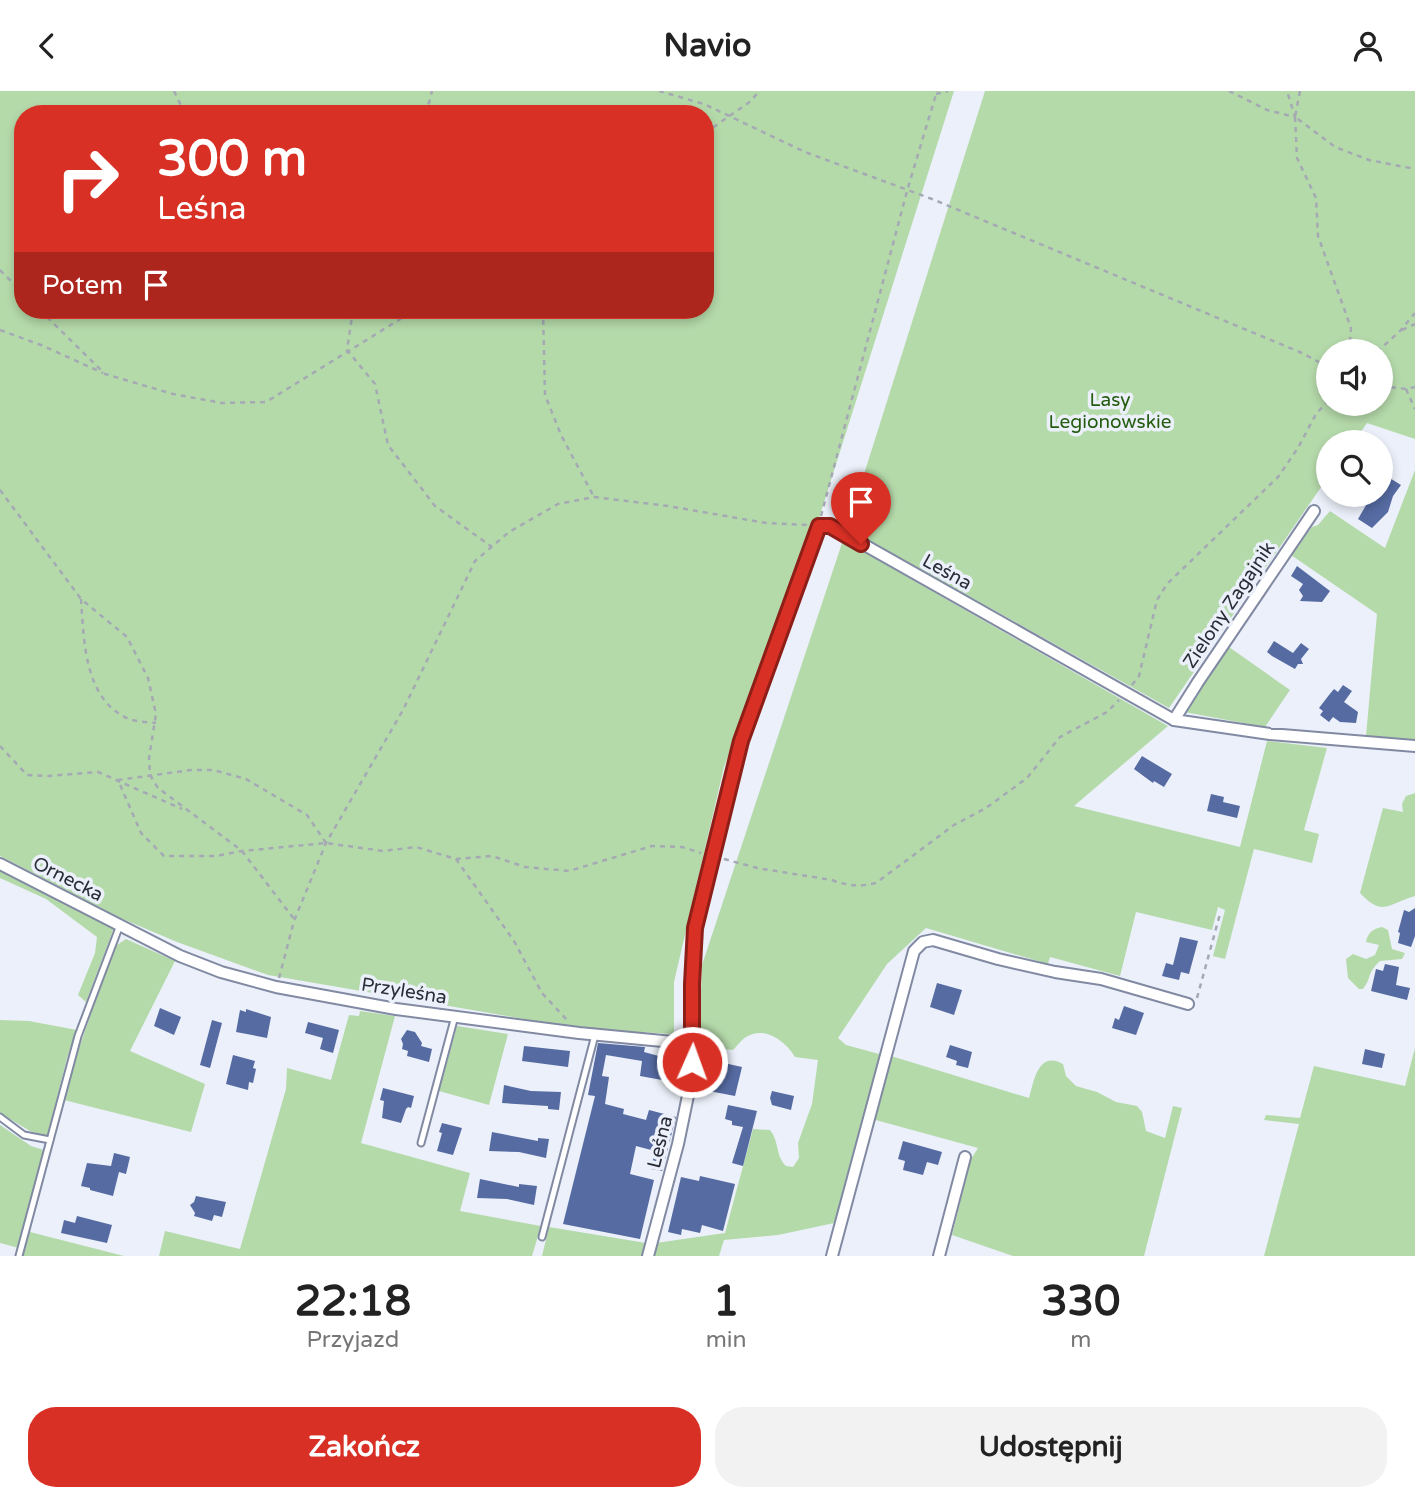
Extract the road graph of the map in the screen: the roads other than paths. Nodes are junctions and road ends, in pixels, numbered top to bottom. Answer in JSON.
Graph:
{"nodes":[{"id":1,"x":1314,"y":511,"type":"dead end"},
{"id":2,"x":1174,"y":720,"type":"junction"},
{"id":3,"x":1415,"y":746,"type":"edge"},
{"id":4,"x":0,"y":865,"type":"edge"},
{"id":5,"x":120,"y":925,"type":"junction"},
{"id":6,"x":1188,"y":1003,"type":"road end"},
{"id":7,"x":455,"y":1016,"type":"junction"},
{"id":8,"x":594,"y":1035,"type":"junction"},
{"id":9,"x":694,"y":1044,"type":"junction"},
{"id":10,"x":0,"y":1117,"type":"edge"},
{"id":11,"x":50,"y":1140,"type":"junction"},
{"id":12,"x":421,"y":1143,"type":"dead end"},
{"id":13,"x":965,"y":1157,"type":"dead end"},
{"id":14,"x":542,"y":1237,"type":"dead end"},
{"id":15,"x":19,"y":1256,"type":"edge"},
{"id":16,"x":648,"y":1256,"type":"edge"},
{"id":17,"x":832,"y":1256,"type":"edge"},
{"id":18,"x":939,"y":1256,"type":"edge"}],
"edges":[{"from":1,"to":2,"type":"street","name":"Zielony Zagajnik"},
{"from":2,"to":3,"type":"street","name":"Leśna"},
{"from":2,"to":9,"type":"street","name":"Leśna"},
{"from":4,"to":5,"type":"street","name":"Ornecka"},
{"from":5,"to":7,"type":"street","name":"Przyleśna"},
{"from":5,"to":11,"type":"lane"},
{"from":6,"to":17,"type":"street"},
{"from":7,"to":8,"type":"street","name":"Przyleśna"},
{"from":7,"to":12,"type":"lane"},
{"from":8,"to":9,"type":"street","name":"Przyleśna"},
{"from":8,"to":14,"type":"lane"},
{"from":9,"to":16,"type":"street","name":"Leśna"},
{"from":10,"to":11,"type":"lane"},
{"from":11,"to":15,"type":"lane"},
{"from":13,"to":18,"type":"street"}]}
